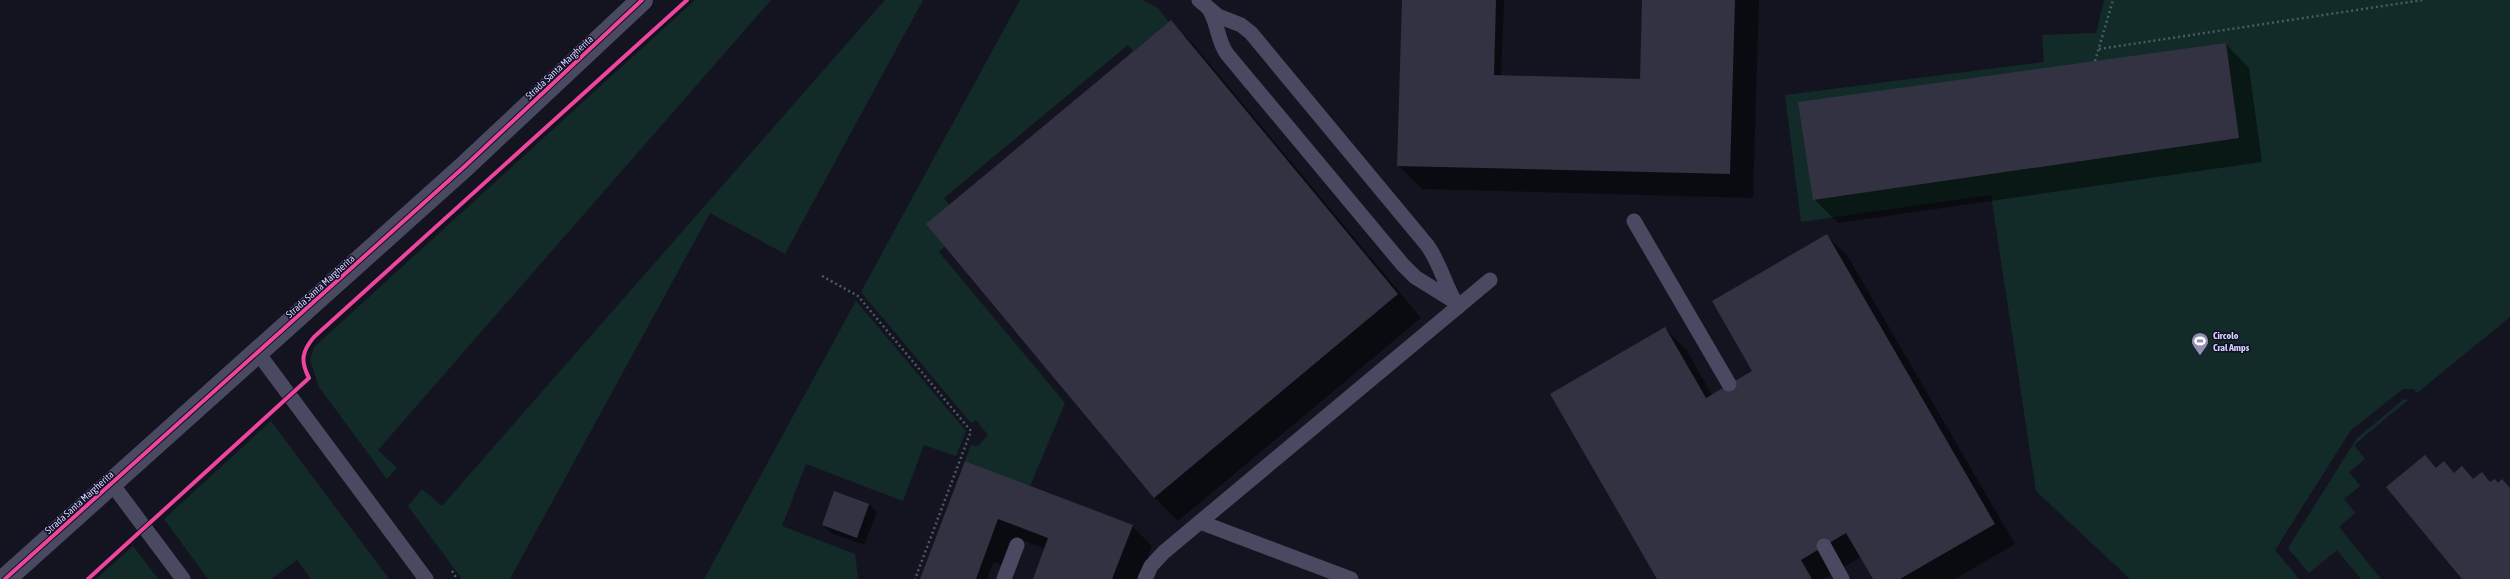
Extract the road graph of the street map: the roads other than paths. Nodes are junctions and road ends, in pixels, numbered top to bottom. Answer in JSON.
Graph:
{"nodes":[{"id":1,"x":642,"y":0,"type":"edge"},
{"id":2,"x":1204,"y":4,"type":"edge"},
{"id":3,"x":1634,"y":221,"type":"dead end"},
{"id":4,"x":1490,"y":280,"type":"dead end"},
{"id":5,"x":1458,"y":307,"type":"junction"},
{"id":6,"x":258,"y":353,"type":"junction"},
{"id":7,"x":1729,"y":384,"type":"dead end"},
{"id":8,"x":112,"y":484,"type":"junction"},
{"id":9,"x":1200,"y":522,"type":"junction"},
{"id":10,"x":1017,"y":545,"type":"dead end"},
{"id":11,"x":1824,"y":546,"type":"dead end"},
{"id":12,"x":5,"y":579,"type":"edge"},
{"id":13,"x":183,"y":579,"type":"edge"},
{"id":14,"x":426,"y":579,"type":"edge"},
{"id":15,"x":1004,"y":579,"type":"edge"},
{"id":16,"x":1145,"y":579,"type":"edge"},
{"id":17,"x":1350,"y":579,"type":"edge"},
{"id":18,"x":1842,"y":579,"type":"edge"}],
"edges":[{"from":1,"to":6,"type":"street","name":"Strada Santa Margherita"},
{"from":2,"to":5,"type":"lane"},
{"from":2,"to":5,"type":"lane"},
{"from":3,"to":7,"type":"lane"},
{"from":4,"to":5,"type":"lane"},
{"from":5,"to":9,"type":"lane"},
{"from":6,"to":8,"type":"street","name":"Strada Santa Margherita"},
{"from":6,"to":14,"type":"lane"},
{"from":8,"to":12,"type":"street","name":"Strada Santa Margherita"},
{"from":8,"to":13,"type":"lane"},
{"from":9,"to":16,"type":"lane"},
{"from":9,"to":17,"type":"lane"},
{"from":10,"to":15,"type":"lane"},
{"from":11,"to":18,"type":"lane"}]}
